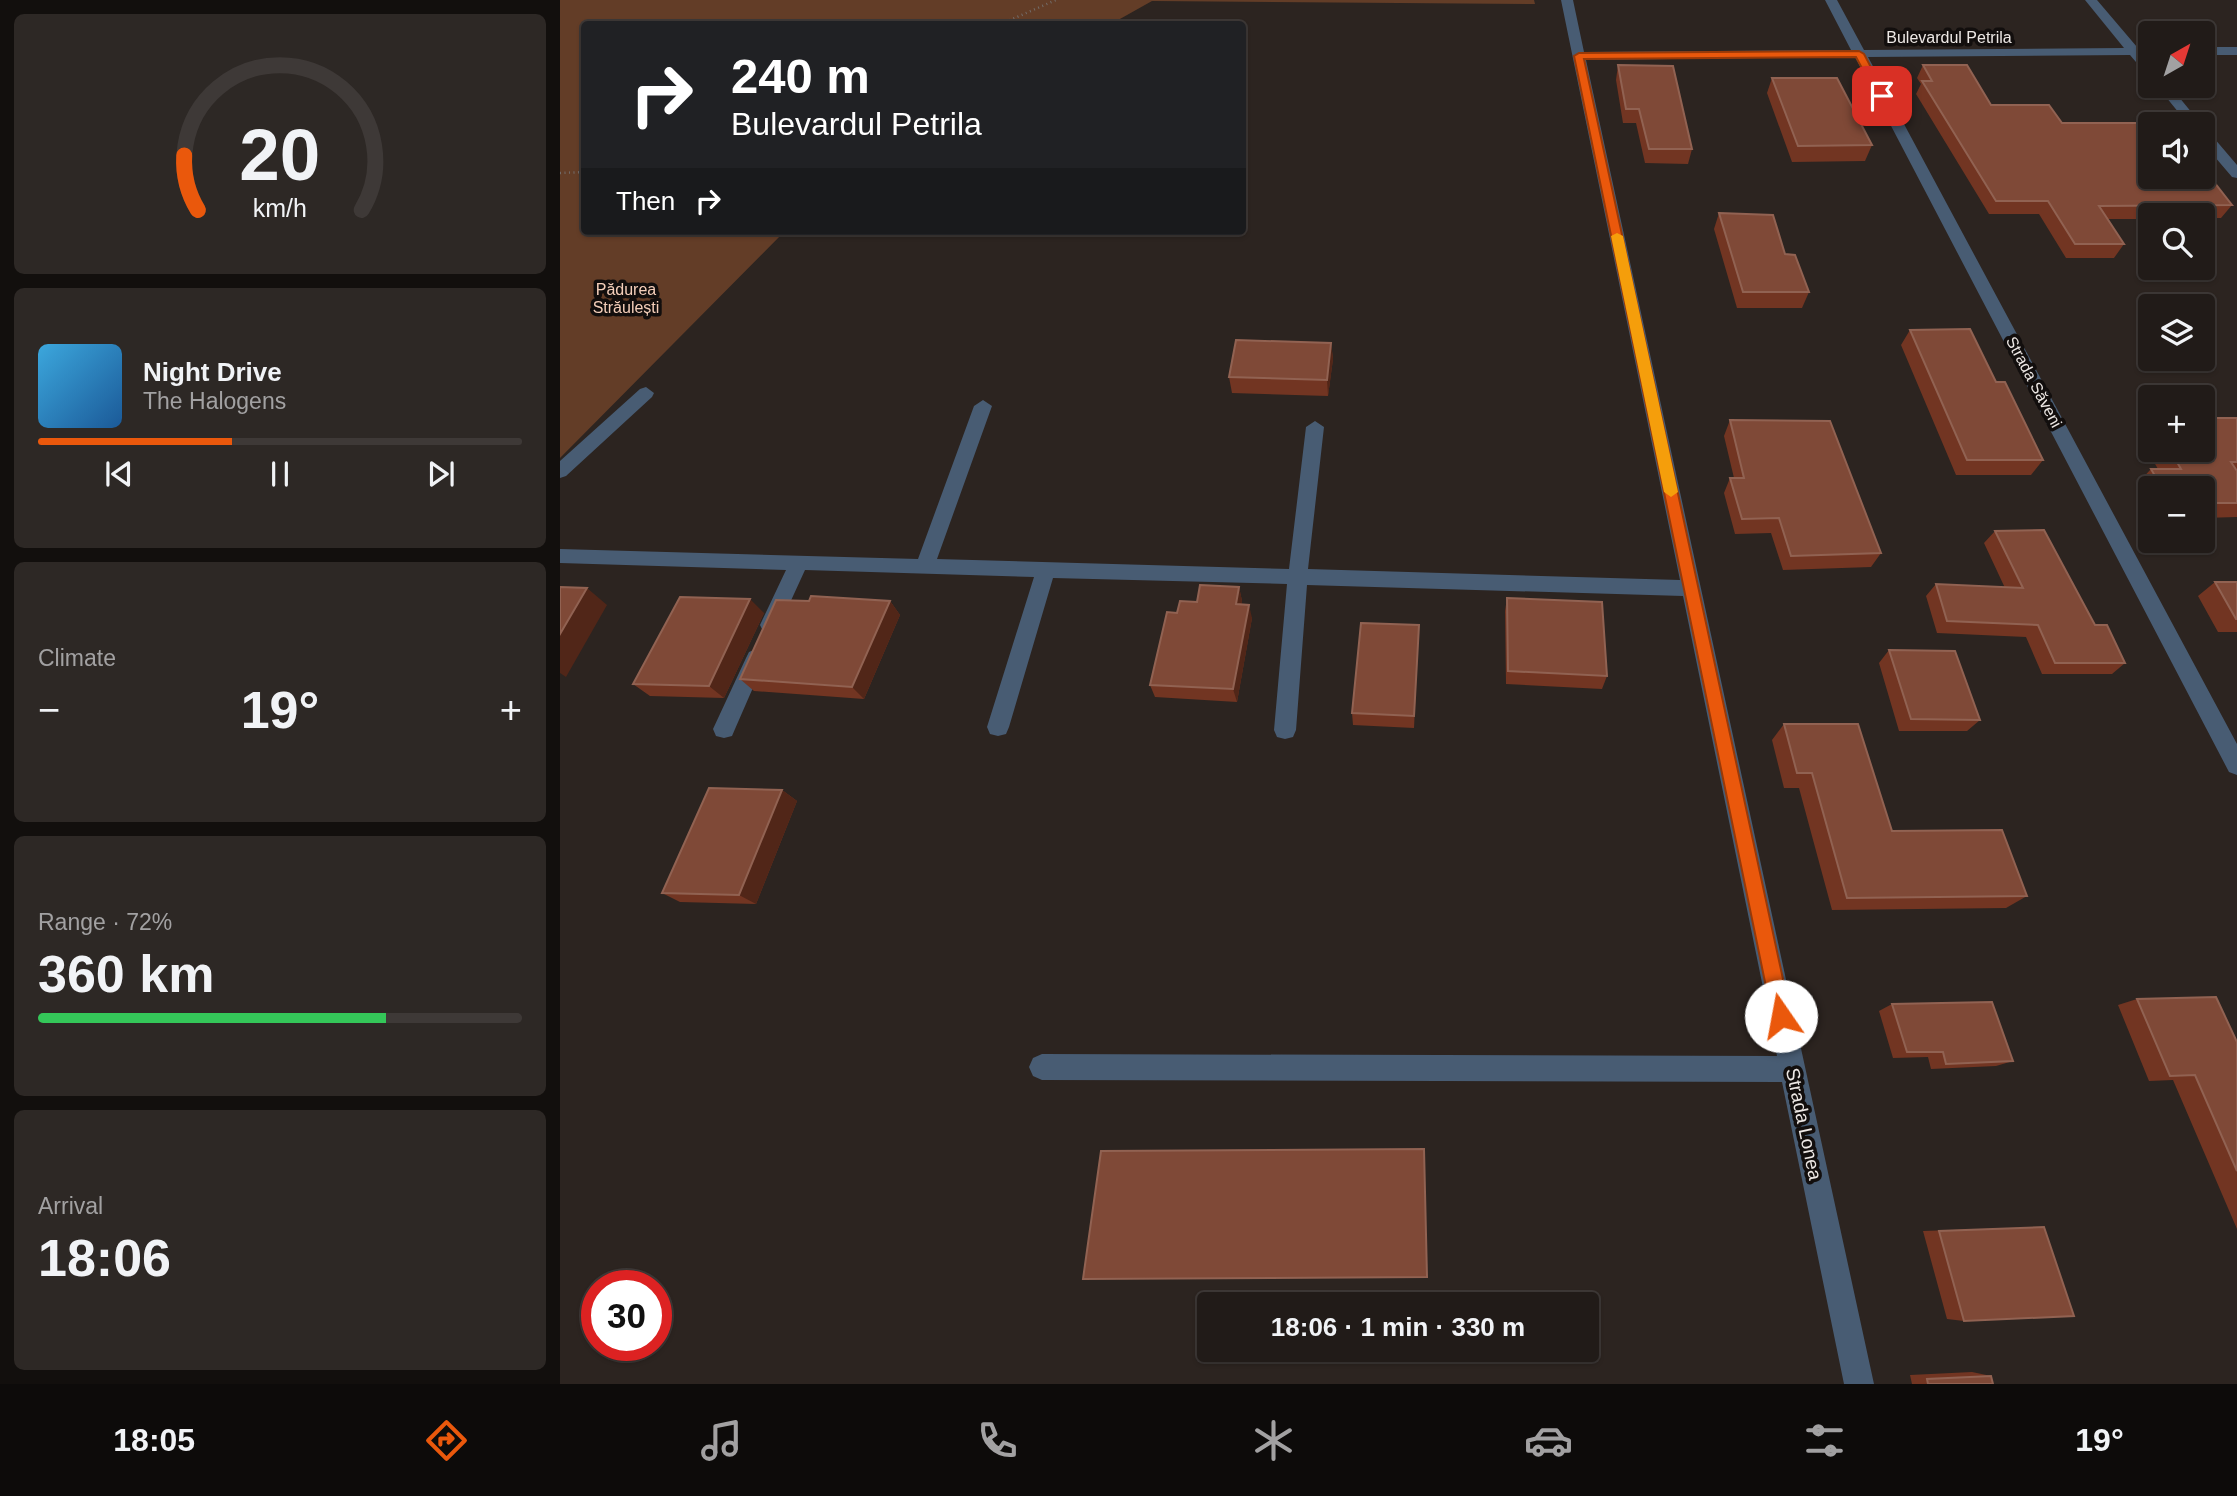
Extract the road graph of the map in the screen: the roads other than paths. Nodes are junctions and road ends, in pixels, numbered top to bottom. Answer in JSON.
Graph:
{"nodes":[{"id":1,"x":1567,"y":0,"type":"edge"},
{"id":2,"x":1831,"y":0,"type":"edge"},
{"id":3,"x":2091,"y":0,"type":"edge"},
{"id":4,"x":2134,"y":51,"type":"junction"},
{"id":5,"x":2138,"y":51,"type":"edge"},
{"id":6,"x":2216,"y":51,"type":"edge"},
{"id":7,"x":2237,"y":51,"type":"edge"},
{"id":8,"x":1859,"y":54,"type":"junction"},
{"id":9,"x":1579,"y":56,"type":"junction"},
{"id":10,"x":2138,"y":56,"type":"edge"},
{"id":11,"x":2173,"y":98,"type":"edge"},
{"id":12,"x":2185,"y":112,"type":"edge"},
{"id":13,"x":2215,"y":148,"type":"edge"},
{"id":14,"x":2237,"y":174,"type":"edge"},
{"id":15,"x":646,"y":393,"type":"dead end"},
{"id":16,"x":982,"y":406,"type":"dead end"},
{"id":17,"x":1315,"y":427,"type":"dead end"},
{"id":18,"x":560,"y":471,"type":"edge"},
{"id":19,"x":560,"y":556,"type":"edge"},
{"id":20,"x":799,"y":562,"type":"junction"},
{"id":21,"x":925,"y":565,"type":"junction"},
{"id":22,"x":1046,"y":569,"type":"junction"},
{"id":23,"x":1298,"y":575,"type":"junction"},
{"id":24,"x":1691,"y":588,"type":"junction"},
{"id":25,"x":998,"y":727,"type":"dead end"},
{"id":26,"x":724,"y":729,"type":"dead end"},
{"id":27,"x":1285,"y":730,"type":"dead end"},
{"id":28,"x":2237,"y":765,"type":"edge"},
{"id":29,"x":1042,"y":1067,"type":"dead end"},
{"id":30,"x":1793,"y":1069,"type":"junction"},
{"id":31,"x":1859,"y":1384,"type":"edge"}],
"edges":[{"from":1,"to":9,"type":"street","name":"Strada Lonea"},
{"from":2,"to":8,"type":"street","name":"Strada Săveni"},
{"from":3,"to":4,"type":"street"},
{"from":4,"to":5,"type":"street","name":"Bulevardul Petrila"},
{"from":4,"to":8,"type":"street","name":"Bulevardul Petrila"},
{"from":4,"to":10,"type":"street"},
{"from":6,"to":7,"type":"street"},
{"from":8,"to":9,"type":"street","name":"Bulevardul Petrila"},
{"from":8,"to":28,"type":"street","name":"Strada Săveni"},
{"from":9,"to":24,"type":"street","name":"Strada Lonea"},
{"from":11,"to":12,"type":"street"},
{"from":13,"to":14,"type":"street"},
{"from":15,"to":18,"type":"street"},
{"from":16,"to":21,"type":"street"},
{"from":17,"to":23,"type":"street"},
{"from":19,"to":20,"type":"street"},
{"from":20,"to":21,"type":"street"},
{"from":20,"to":26,"type":"street"},
{"from":21,"to":22,"type":"street"},
{"from":22,"to":23,"type":"street"},
{"from":22,"to":25,"type":"street"},
{"from":23,"to":24,"type":"street"},
{"from":23,"to":27,"type":"street"},
{"from":24,"to":30,"type":"street","name":"Strada Lonea"},
{"from":29,"to":30,"type":"street"},
{"from":30,"to":31,"type":"street","name":"Strada Lonea"}]}
